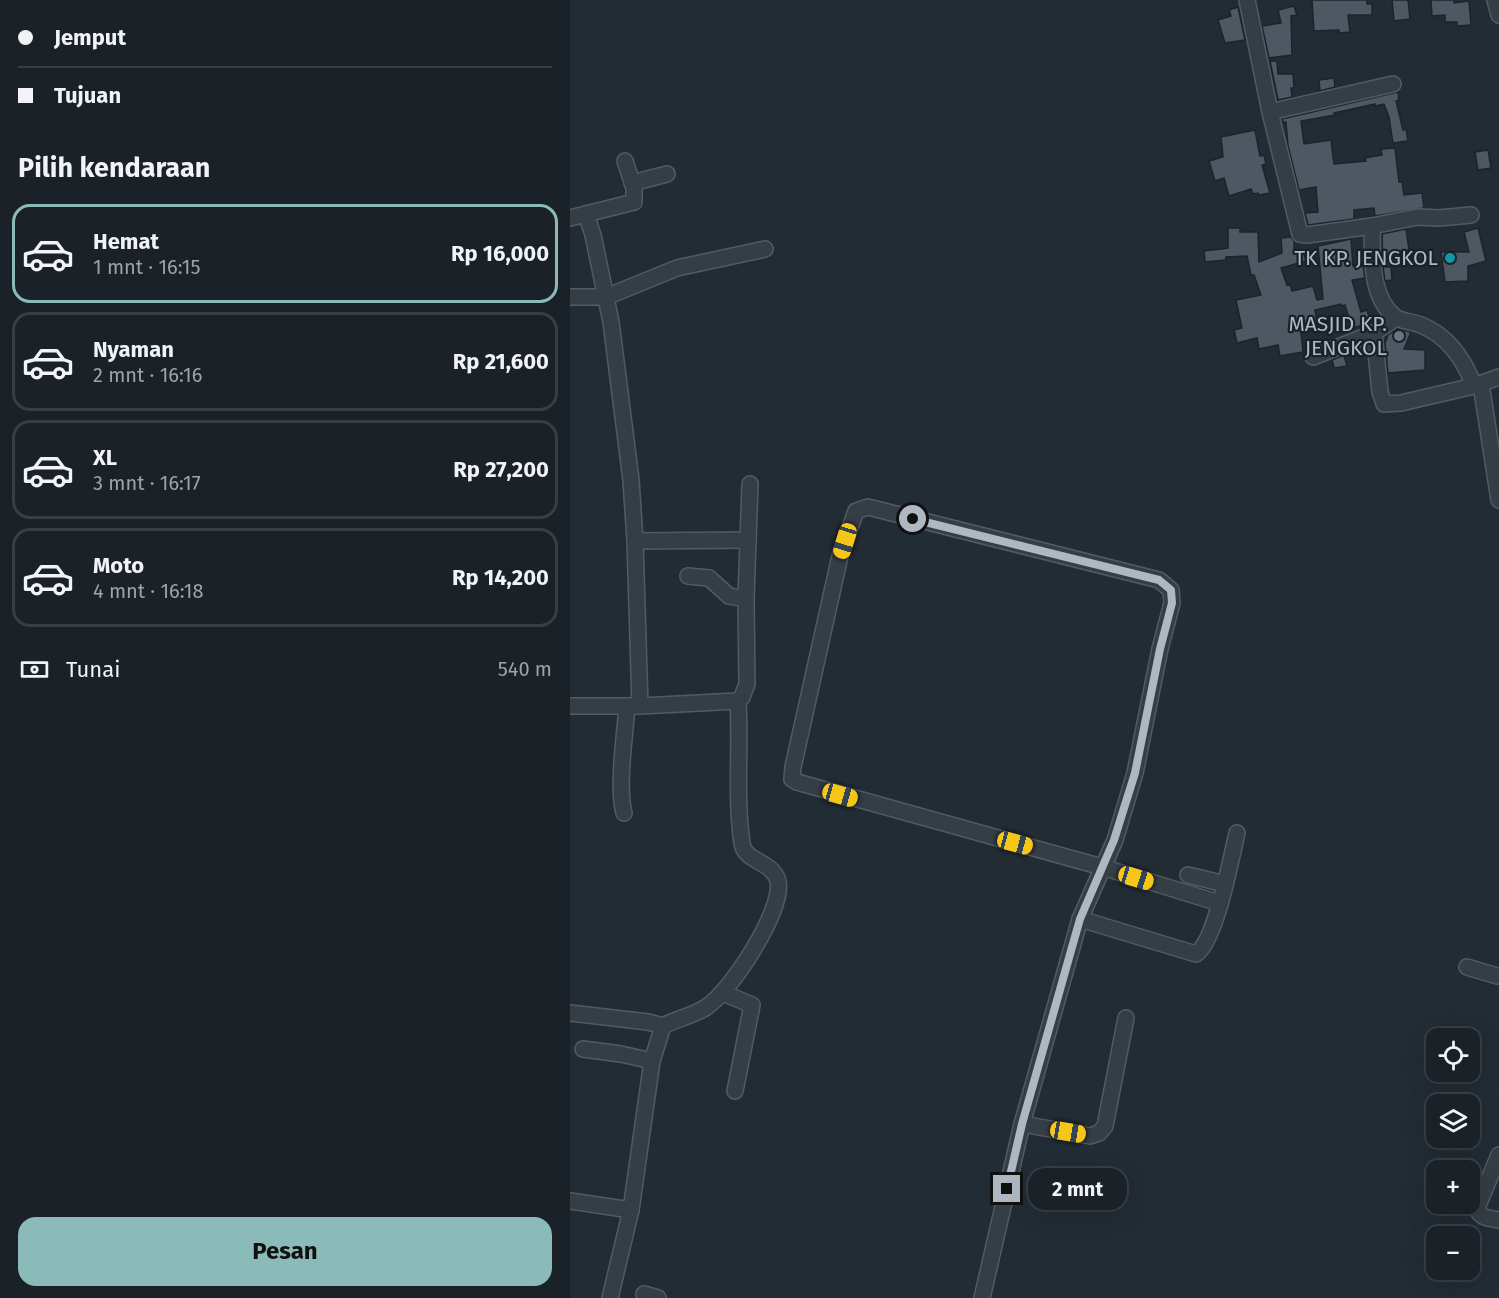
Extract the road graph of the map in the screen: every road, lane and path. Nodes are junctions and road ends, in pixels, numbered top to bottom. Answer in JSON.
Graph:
{"nodes":[{"id":1,"x":1247,"y":0,"type":"edge"},
{"id":2,"x":1495,"y":0,"type":"edge"},
{"id":3,"x":1499,"y":15,"type":"edge"},
{"id":4,"x":1393,"y":84,"type":"dead end"},
{"id":5,"x":1270,"y":112,"type":"junction"},
{"id":6,"x":625,"y":161,"type":"dead end"},
{"id":7,"x":667,"y":174,"type":"dead end"},
{"id":8,"x":632,"y":183,"type":"junction"},
{"id":9,"x":586,"y":214,"type":"junction"},
{"id":10,"x":1471,"y":215,"type":"dead end"},
{"id":11,"x":570,"y":218,"type":"edge"},
{"id":12,"x":1372,"y":226,"type":"junction"},
{"id":13,"x":765,"y":249,"type":"dead end"},
{"id":14,"x":570,"y":297,"type":"edge"},
{"id":15,"x":606,"y":297,"type":"junction"},
{"id":16,"x":1396,"y":318,"type":"junction"},
{"id":17,"x":1374,"y":333,"type":"junction"},
{"id":18,"x":1313,"y":357,"type":"dead end"},
{"id":19,"x":1499,"y":377,"type":"edge"},
{"id":20,"x":1477,"y":385,"type":"junction"},
{"id":21,"x":1493,"y":434,"type":"edge"},
{"id":22,"x":750,"y":484,"type":"dead end"},
{"id":23,"x":1499,"y":500,"type":"edge"},
{"id":24,"x":748,"y":540,"type":"junction"},
{"id":25,"x":635,"y":541,"type":"junction"},
{"id":26,"x":688,"y":576,"type":"dead end"},
{"id":27,"x":746,"y":599,"type":"junction"},
{"id":28,"x":738,"y":701,"type":"junction"},
{"id":29,"x":570,"y":706,"type":"edge"},
{"id":30,"x":634,"y":706,"type":"junction"},
{"id":31,"x":624,"y":813,"type":"dead end"},
{"id":32,"x":1237,"y":833,"type":"dead end"},
{"id":33,"x":1102,"y":867,"type":"junction"},
{"id":34,"x":1188,"y":875,"type":"dead end"},
{"id":35,"x":1225,"y":884,"type":"junction"},
{"id":36,"x":1219,"y":903,"type":"junction"},
{"id":37,"x":1080,"y":919,"type":"junction"},
{"id":38,"x":1467,"y":967,"type":"dead end"},
{"id":39,"x":1498,"y":975,"type":"edge"},
{"id":40,"x":723,"y":993,"type":"junction"},
{"id":41,"x":570,"y":1013,"type":"edge"},
{"id":42,"x":1126,"y":1018,"type":"dead end"},
{"id":43,"x":663,"y":1026,"type":"junction"},
{"id":44,"x":583,"y":1049,"type":"dead end"},
{"id":45,"x":652,"y":1061,"type":"junction"},
{"id":46,"x":735,"y":1091,"type":"dead end"},
{"id":47,"x":1022,"y":1124,"type":"junction"},
{"id":48,"x":1499,"y":1155,"type":"edge"},
{"id":49,"x":570,"y":1201,"type":"edge"},
{"id":50,"x":631,"y":1210,"type":"junction"},
{"id":51,"x":1499,"y":1220,"type":"edge"},
{"id":52,"x":610,"y":1298,"type":"edge"},
{"id":53,"x":982,"y":1298,"type":"edge"}],
"edges":[{"from":1,"to":5,"type":"street"},
{"from":2,"to":3,"type":"street"},
{"from":4,"to":5,"type":"street"},
{"from":5,"to":12,"type":"street"},
{"from":6,"to":8,"type":"street"},
{"from":7,"to":8,"type":"street"},
{"from":8,"to":9,"type":"street"},
{"from":9,"to":11,"type":"street"},
{"from":9,"to":15,"type":"street"},
{"from":10,"to":12,"type":"street"},
{"from":12,"to":16,"type":"street"},
{"from":13,"to":15,"type":"street"},
{"from":14,"to":15,"type":"street"},
{"from":15,"to":25,"type":"street"},
{"from":16,"to":17,"type":"street"},
{"from":16,"to":20,"type":"street"},
{"from":17,"to":18,"type":"street"},
{"from":17,"to":20,"type":"street"},
{"from":19,"to":20,"type":"street"},
{"from":20,"to":21,"type":"street"},
{"from":21,"to":23,"type":"street"},
{"from":22,"to":24,"type":"street"},
{"from":24,"to":25,"type":"street"},
{"from":24,"to":27,"type":"street"},
{"from":25,"to":30,"type":"street"},
{"from":26,"to":27,"type":"street"},
{"from":27,"to":28,"type":"street"},
{"from":28,"to":30,"type":"street"},
{"from":28,"to":40,"type":"street"},
{"from":29,"to":30,"type":"street"},
{"from":30,"to":31,"type":"street"},
{"from":32,"to":35,"type":"street"},
{"from":33,"to":33,"type":"street"},
{"from":33,"to":36,"type":"street"},
{"from":33,"to":37,"type":"street"},
{"from":34,"to":35,"type":"street"},
{"from":35,"to":36,"type":"street"},
{"from":36,"to":37,"type":"street"},
{"from":37,"to":47,"type":"street"},
{"from":38,"to":39,"type":"street"},
{"from":40,"to":43,"type":"street"},
{"from":40,"to":46,"type":"street"},
{"from":41,"to":43,"type":"street"},
{"from":42,"to":47,"type":"street"},
{"from":43,"to":45,"type":"street"},
{"from":44,"to":45,"type":"street"},
{"from":45,"to":50,"type":"street"},
{"from":47,"to":53,"type":"street"},
{"from":48,"to":51,"type":"street"},
{"from":49,"to":50,"type":"street"},
{"from":50,"to":52,"type":"street"}]}
